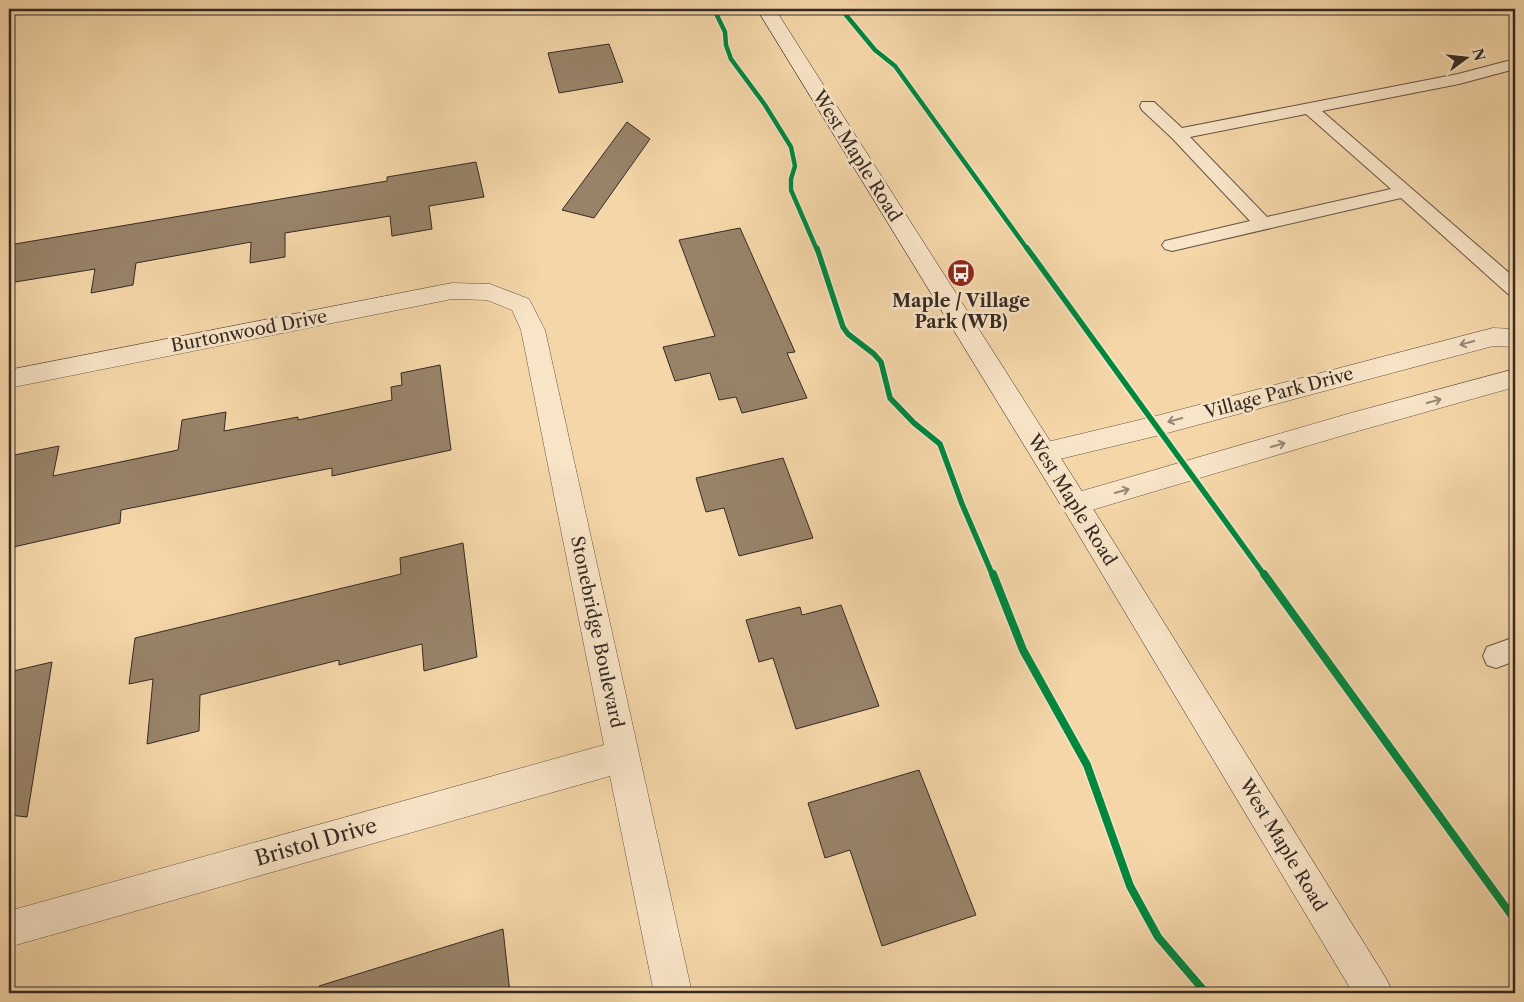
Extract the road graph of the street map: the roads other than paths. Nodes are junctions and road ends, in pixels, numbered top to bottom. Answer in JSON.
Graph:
{"nodes":[{"id":1,"x":766,"y":9,"type":"edge"},
{"id":2,"x":1515,"y":64,"type":"edge"},
{"id":3,"x":1148,"y":106,"type":"dead end"},
{"id":4,"x":1310,"y":108,"type":"junction"},
{"id":5,"x":1178,"y":134,"type":"junction"},
{"id":6,"x":1405,"y":192,"type":"junction"},
{"id":7,"x":1263,"y":224,"type":"junction"},
{"id":8,"x":1172,"y":245,"type":"dead end"},
{"id":9,"x":1515,"y":289,"type":"edge"},
{"id":10,"x":490,"y":292,"type":"joint"},
{"id":11,"x":1515,"y":338,"type":"edge"},
{"id":12,"x":1515,"y":378,"type":"edge"},
{"id":13,"x":9,"y":379,"type":"edge"},
{"id":14,"x":1043,"y":453,"type":"junction"},
{"id":15,"x":1075,"y":504,"type":"junction"},
{"id":16,"x":623,"y":756,"type":"junction"},
{"id":17,"x":9,"y":929,"type":"edge"},
{"id":18,"x":673,"y":993,"type":"edge"},
{"id":19,"x":1374,"y":993,"type":"edge"}],
"edges":[{"from":1,"to":14,"type":"street","name":"West Maple Road"},
{"from":2,"to":4,"type":"lane"},
{"from":3,"to":5,"type":"lane"},
{"from":4,"to":5,"type":"lane"},
{"from":4,"to":6,"type":"lane"},
{"from":5,"to":7,"type":"lane"},
{"from":6,"to":7,"type":"lane"},
{"from":6,"to":9,"type":"lane"},
{"from":7,"to":8,"type":"lane"},
{"from":10,"to":13,"type":"street","name":"Burtonwood Drive"},
{"from":10,"to":16,"type":"street","name":"Stonebridge Boulevard"},
{"from":11,"to":14,"type":"street","name":"Village Park Drive","one_way":true},
{"from":15,"to":12,"type":"street","one_way":true},
{"from":14,"to":15,"type":"street","name":"West Maple Road"},
{"from":15,"to":19,"type":"street","name":"West Maple Road"},
{"from":16,"to":17,"type":"street","name":"Bristol Drive"},
{"from":16,"to":18,"type":"street","name":"Stonebridge Boulevard"}]}
